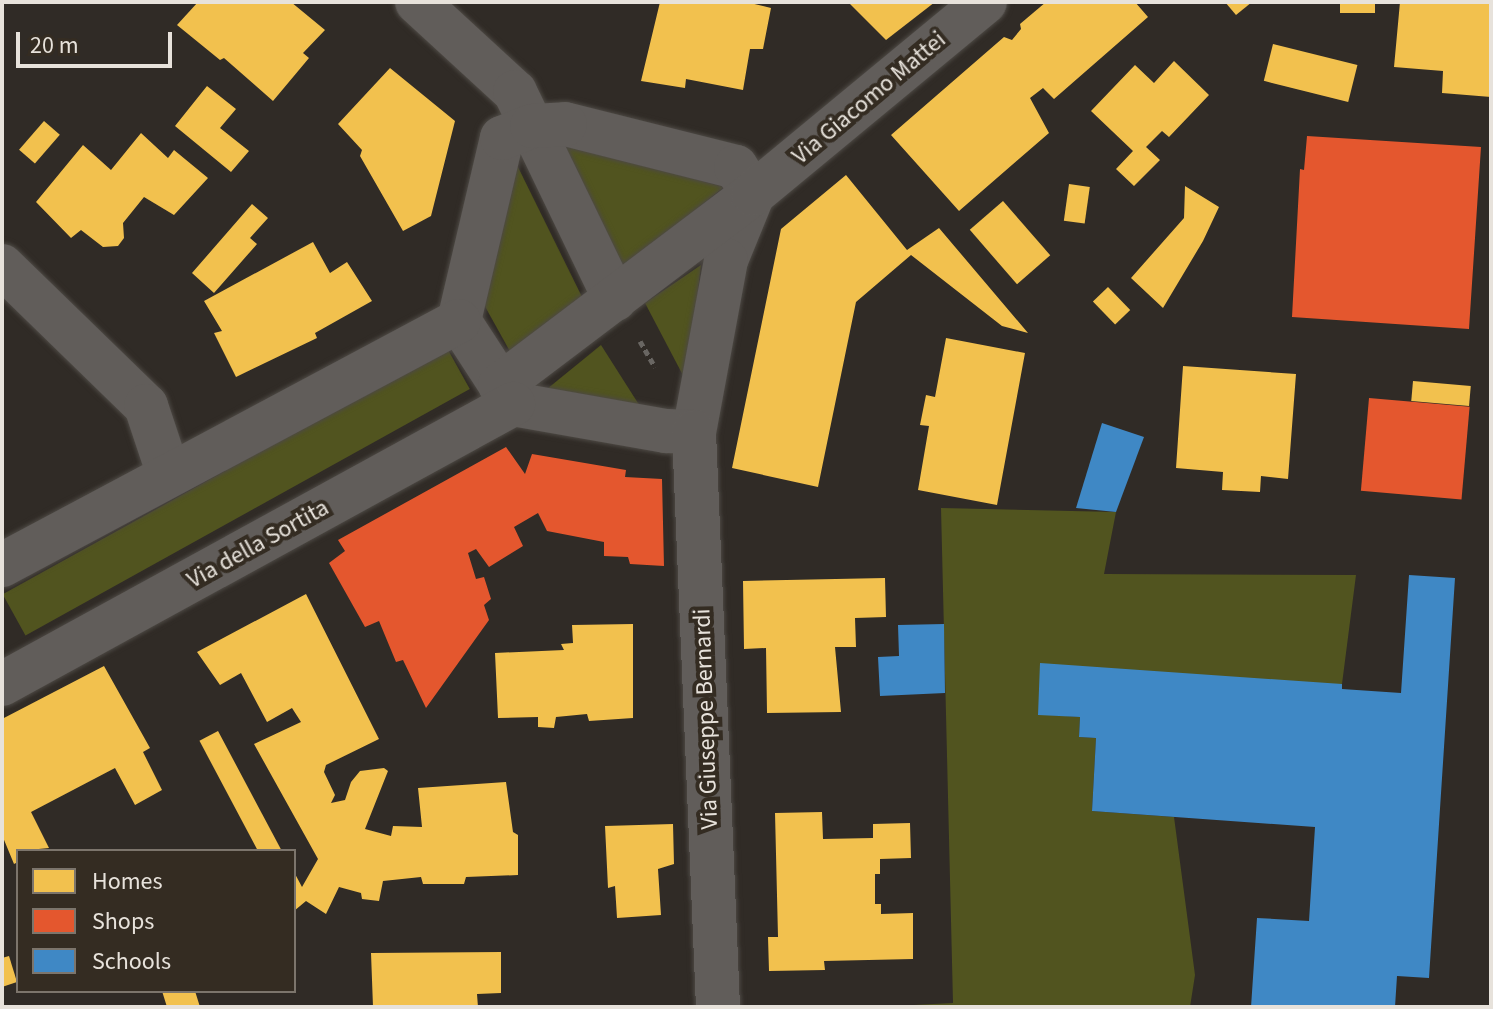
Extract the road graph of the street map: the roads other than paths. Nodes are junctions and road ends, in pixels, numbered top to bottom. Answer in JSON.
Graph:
{"nodes":[{"id":1,"x":417,"y":2,"type":"edge"},
{"id":2,"x":985,"y":2,"type":"edge"},
{"id":3,"x":532,"y":126,"type":"junction"},
{"id":4,"x":753,"y":194,"type":"junction"},
{"id":5,"x":2,"y":266,"type":"edge"},
{"id":6,"x":615,"y":299,"type":"junction"},
{"id":7,"x":459,"y":321,"type":"junction"},
{"id":8,"x":506,"y":395,"type":"junction"},
{"id":9,"x":694,"y":432,"type":"junction"},
{"id":10,"x":169,"y":475,"type":"junction"},
{"id":11,"x":2,"y":565,"type":"edge"},
{"id":12,"x":2,"y":684,"type":"edge"},
{"id":13,"x":718,"y":1007,"type":"edge"}],
"edges":[{"from":1,"to":3,"type":"street"},
{"from":2,"to":4,"type":"street","name":"Via Giacomo Mattei"},
{"from":3,"to":4,"type":"street"},
{"from":3,"to":6,"type":"street"},
{"from":3,"to":7,"type":"street"},
{"from":4,"to":6,"type":"street","name":"Via Giacomo Mattei"},
{"from":4,"to":9,"type":"street","name":"Via Giuseppe Bernardi"},
{"from":5,"to":10,"type":"street"},
{"from":6,"to":8,"type":"street","name":"Via della Sortita"},
{"from":7,"to":8,"type":"street"},
{"from":7,"to":10,"type":"street"},
{"from":8,"to":9,"type":"street"},
{"from":8,"to":12,"type":"street","name":"Via della Sortita"},
{"from":9,"to":13,"type":"street","name":"Via Giuseppe Bernardi"},
{"from":10,"to":11,"type":"street"}]}
